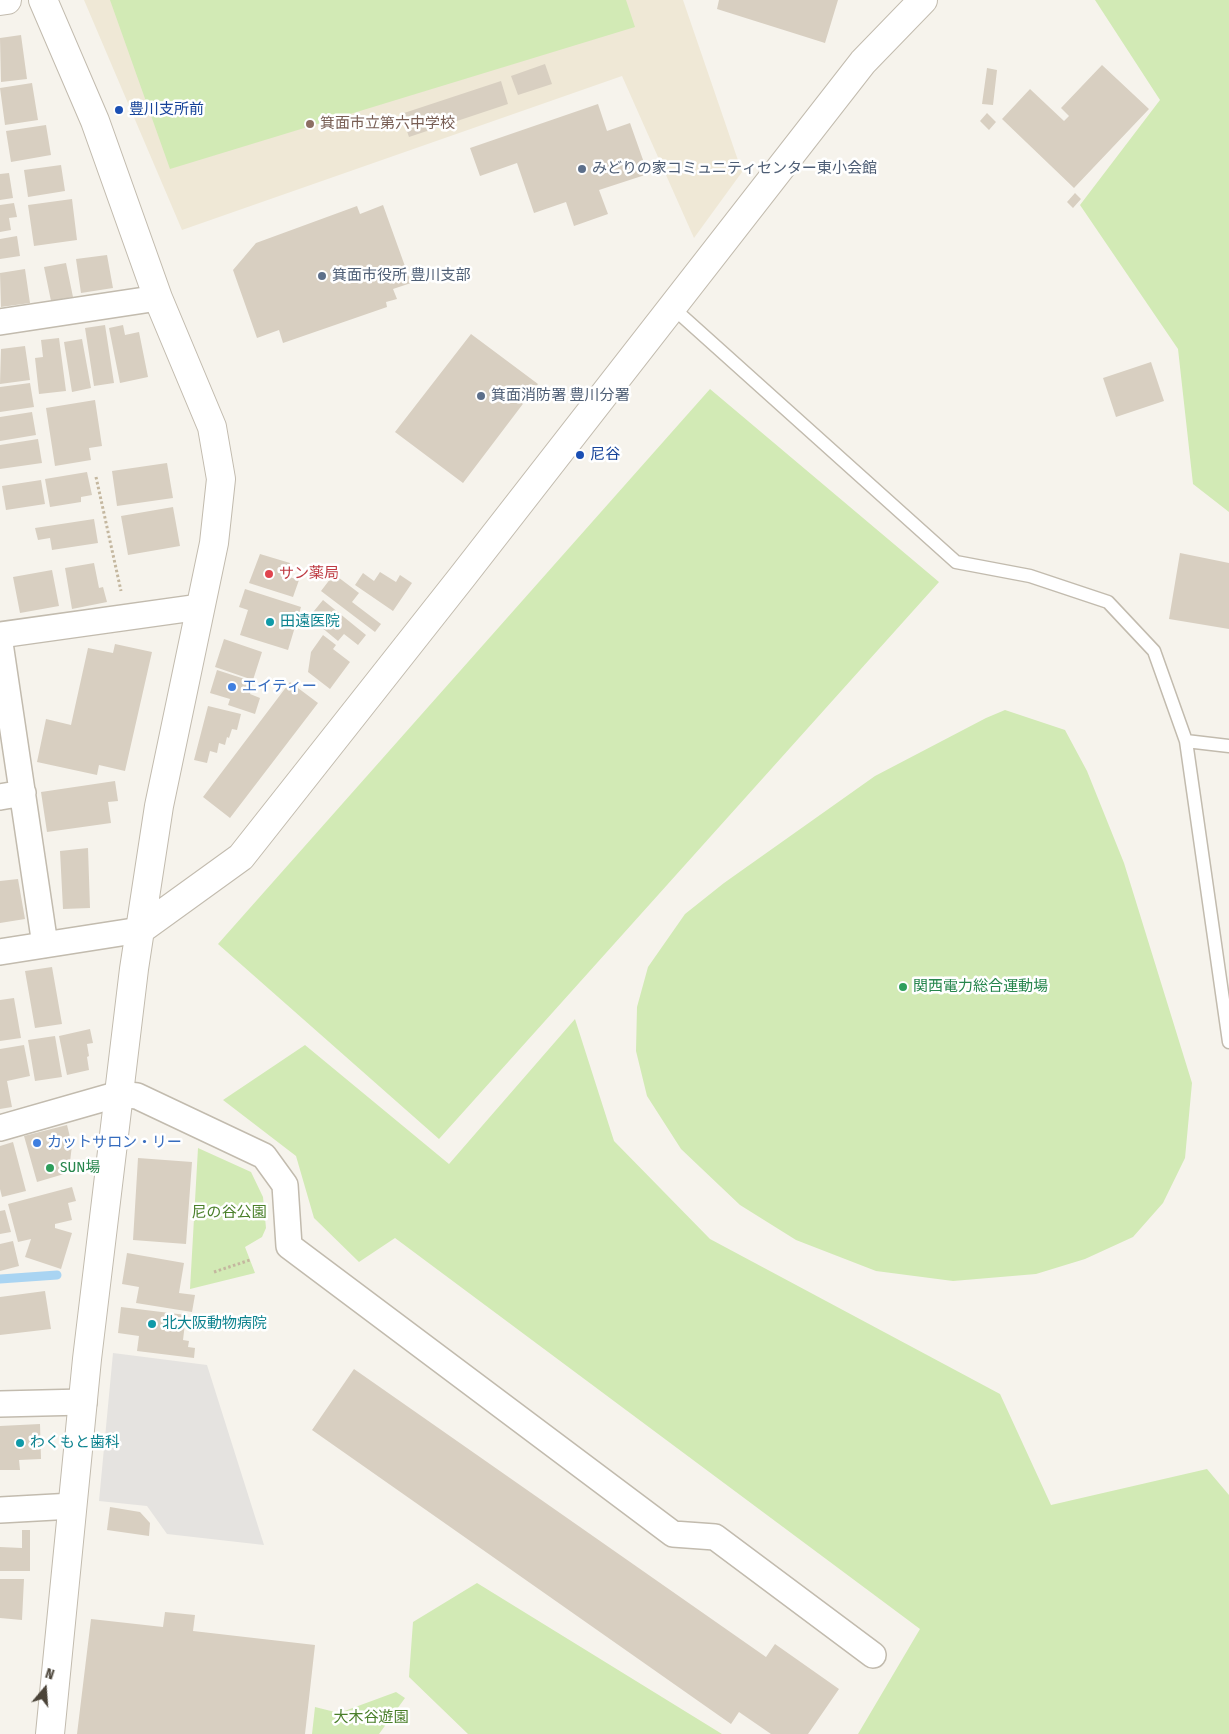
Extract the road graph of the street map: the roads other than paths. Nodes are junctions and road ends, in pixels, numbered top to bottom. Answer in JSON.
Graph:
{"nodes":[{"id":1,"x":7,"y":0,"type":"edge"},
{"id":2,"x":43,"y":0,"type":"edge"},
{"id":3,"x":923,"y":0,"type":"edge"},
{"id":4,"x":0,"y":1,"type":"edge"},
{"id":5,"x":158,"y":298,"type":"junction"},
{"id":6,"x":672,"y":307,"type":"junction"},
{"id":7,"x":0,"y":322,"type":"edge"},
{"id":8,"x":200,"y":607,"type":"junction"},
{"id":9,"x":0,"y":635,"type":"edge"},
{"id":10,"x":0,"y":643,"type":"edge"},
{"id":11,"x":1186,"y":741,"type":"junction"},
{"id":12,"x":1229,"y":746,"type":"edge"},
{"id":13,"x":11,"y":795,"type":"edge"},
{"id":14,"x":140,"y":930,"type":"junction"},
{"id":15,"x":46,"y":945,"type":"junction"},
{"id":16,"x":0,"y":952,"type":"edge"},
{"id":17,"x":1229,"y":1042,"type":"edge"},
{"id":18,"x":119,"y":1094,"type":"junction"},
{"id":19,"x":0,"y":1128,"type":"edge"},
{"id":20,"x":84,"y":1402,"type":"junction"},
{"id":21,"x":0,"y":1404,"type":"edge"},
{"id":22,"x":73,"y":1506,"type":"junction"},
{"id":23,"x":0,"y":1510,"type":"edge"},
{"id":24,"x":873,"y":1655,"type":"dead end"},
{"id":25,"x":50,"y":1734,"type":"edge"}],
"edges":[{"from":1,"to":4,"type":"street"},
{"from":2,"to":5,"type":"street"},
{"from":3,"to":6,"type":"street"},
{"from":5,"to":7,"type":"street"},
{"from":5,"to":8,"type":"street"},
{"from":6,"to":11,"type":"lane"},
{"from":6,"to":14,"type":"street"},
{"from":8,"to":9,"type":"street"},
{"from":8,"to":14,"type":"street"},
{"from":10,"to":13,"type":"street"},
{"from":11,"to":12,"type":"lane"},
{"from":11,"to":17,"type":"lane"},
{"from":13,"to":15,"type":"street"},
{"from":14,"to":15,"type":"street"},
{"from":14,"to":18,"type":"street"},
{"from":15,"to":16,"type":"street"},
{"from":18,"to":19,"type":"street"},
{"from":18,"to":20,"type":"street"},
{"from":18,"to":24,"type":"street"},
{"from":20,"to":21,"type":"street"},
{"from":20,"to":22,"type":"street"},
{"from":22,"to":23,"type":"street"},
{"from":22,"to":25,"type":"street"}]}
